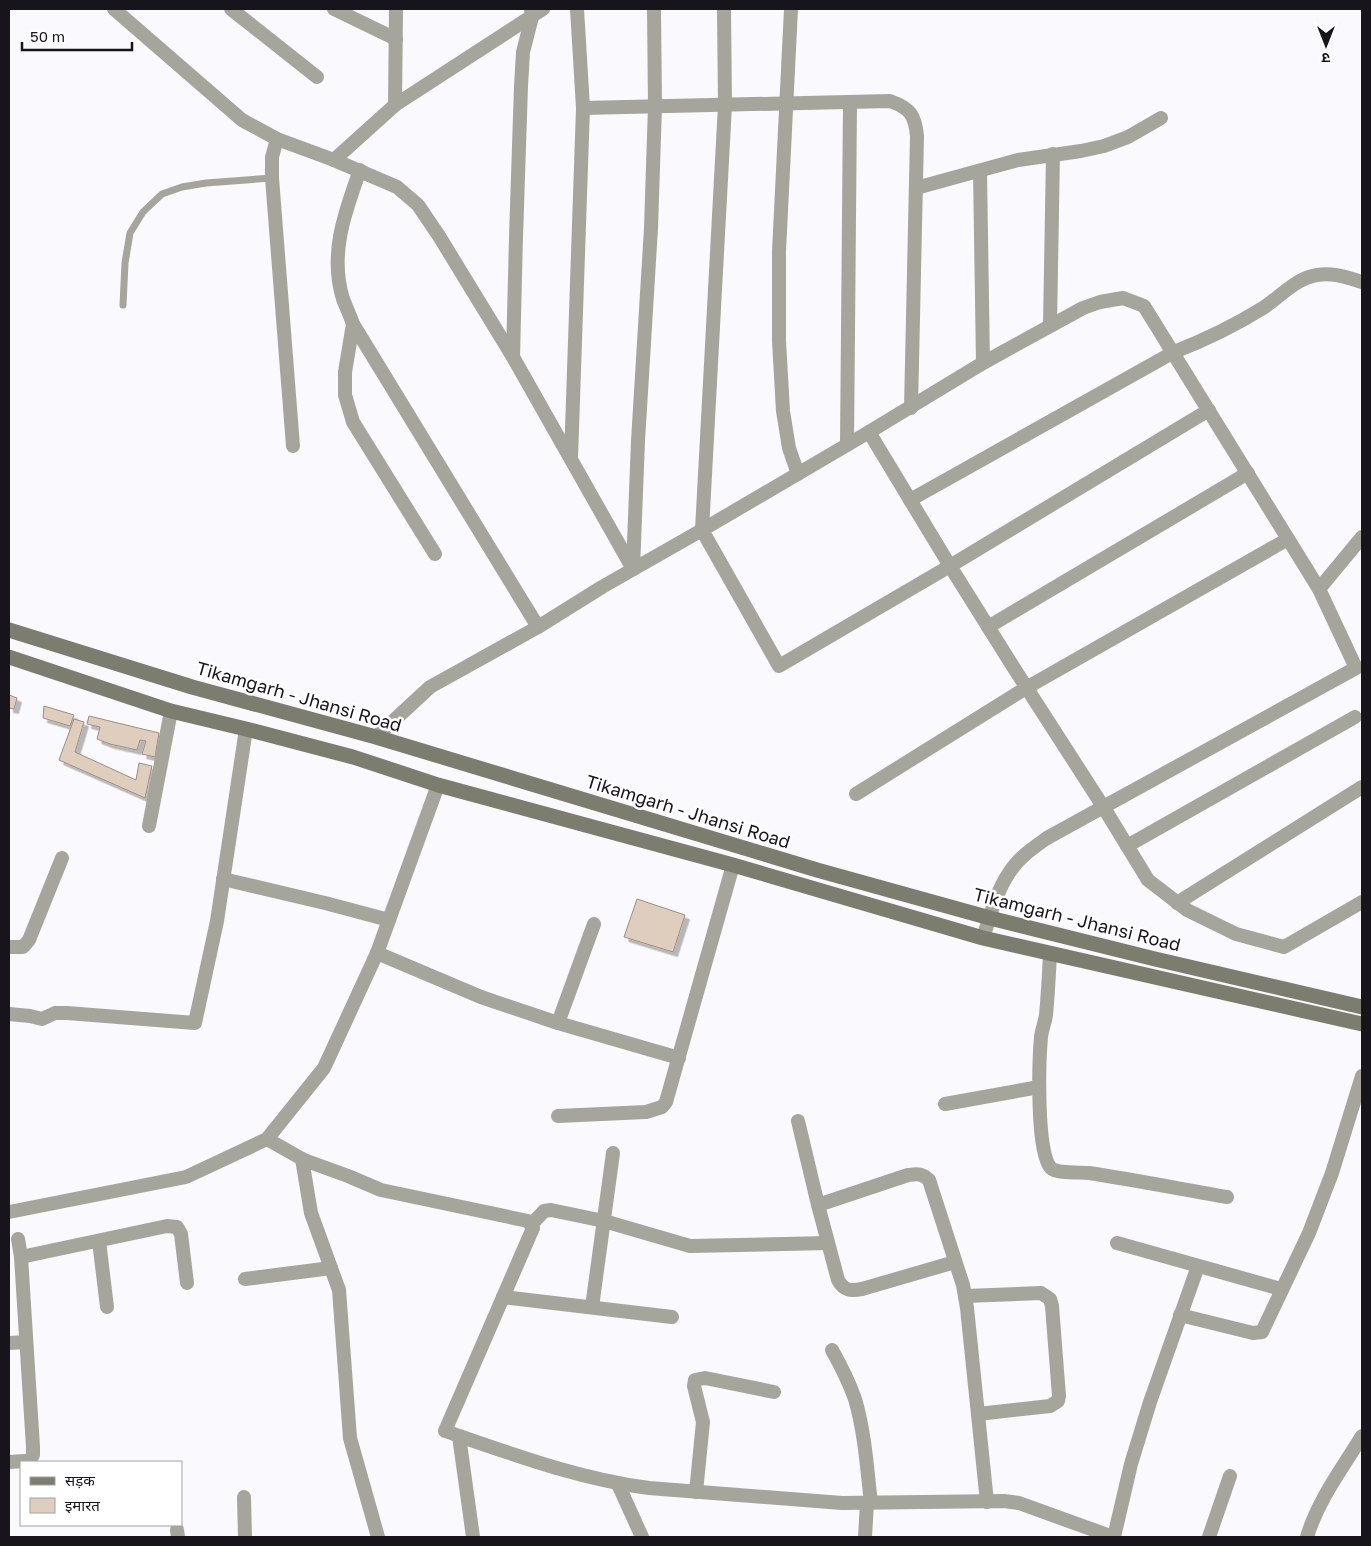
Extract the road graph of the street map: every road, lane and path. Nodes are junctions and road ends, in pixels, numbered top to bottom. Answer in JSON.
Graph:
{"nodes":[{"id":1,"x":115,"y":9,"type":"edge"},
{"id":2,"x":231,"y":9,"type":"edge"},
{"id":3,"x":396,"y":9,"type":"edge"},
{"id":4,"x":577,"y":9,"type":"edge"},
{"id":5,"x":654,"y":9,"type":"edge"},
{"id":6,"x":724,"y":9,"type":"edge"},
{"id":7,"x":791,"y":9,"type":"edge"},
{"id":8,"x":341,"y":11,"type":"edge"},
{"id":9,"x":535,"y":11,"type":"edge"},
{"id":10,"x":396,"y":39,"type":"junction"},
{"id":11,"x":317,"y":77,"type":"dead end"},
{"id":12,"x":850,"y":102,"type":"junction"},
{"id":13,"x":787,"y":104,"type":"junction"},
{"id":14,"x":396,"y":105,"type":"junction"},
{"id":15,"x":725,"y":105,"type":"junction"},
{"id":16,"x":655,"y":106,"type":"junction"},
{"id":17,"x":583,"y":108,"type":"junction"},
{"id":18,"x":1161,"y":118,"type":"dead end"},
{"id":19,"x":277,"y":139,"type":"junction"},
{"id":20,"x":1053,"y":154,"type":"junction"},
{"id":21,"x":334,"y":160,"type":"junction"},
{"id":22,"x":360,"y":170,"type":"junction"},
{"id":23,"x":980,"y":171,"type":"junction"},
{"id":24,"x":272,"y":178,"type":"junction"},
{"id":25,"x":916,"y":188,"type":"junction"},
{"id":26,"x":1362,"y":282,"type":"edge"},
{"id":27,"x":123,"y":305,"type":"dead end"},
{"id":28,"x":353,"y":324,"type":"junction"},
{"id":29,"x":1050,"y":326,"type":"junction"},
{"id":30,"x":1174,"y":352,"type":"junction"},
{"id":31,"x":513,"y":357,"type":"junction"},
{"id":32,"x":983,"y":363,"type":"junction"},
{"id":33,"x":911,"y":408,"type":"junction"},
{"id":34,"x":1209,"y":410,"type":"junction"},
{"id":35,"x":869,"y":432,"type":"junction"},
{"id":36,"x":847,"y":445,"type":"junction"},
{"id":37,"x":293,"y":446,"type":"dead end"},
{"id":38,"x":571,"y":458,"type":"junction"},
{"id":39,"x":1248,"y":473,"type":"junction"},
{"id":40,"x":798,"y":474,"type":"junction"},
{"id":41,"x":910,"y":500,"type":"junction"},
{"id":42,"x":702,"y":530,"type":"junction"},
{"id":43,"x":1362,"y":537,"type":"edge"},
{"id":44,"x":1288,"y":539,"type":"junction"},
{"id":45,"x":435,"y":554,"type":"dead end"},
{"id":46,"x":950,"y":566,"type":"junction"},
{"id":47,"x":633,"y":569,"type":"junction"},
{"id":48,"x":1319,"y":589,"type":"junction"},
{"id":49,"x":538,"y":626,"type":"junction"},
{"id":50,"x":988,"y":626,"type":"junction"},
{"id":51,"x":9,"y":630,"type":"edge"},
{"id":52,"x":9,"y":657,"type":"edge"},
{"id":53,"x":1026,"y":688,"type":"junction"},
{"id":54,"x":171,"y":710,"type":"junction"},
{"id":55,"x":1355,"y":717,"type":"dead end"},
{"id":56,"x":246,"y":729,"type":"junction"},
{"id":57,"x":376,"y":737,"type":"junction"},
{"id":58,"x":517,"y":780,"type":"junction"},
{"id":59,"x":438,"y":785,"type":"junction"},
{"id":60,"x":1362,"y":787,"type":"edge"},
{"id":61,"x":856,"y":794,"type":"dead end"},
{"id":62,"x":509,"y":804,"type":"junction"},
{"id":63,"x":1104,"y":808,"type":"junction"},
{"id":64,"x":149,"y":826,"type":"dead end"},
{"id":65,"x":1127,"y":846,"type":"junction"},
{"id":66,"x":62,"y":858,"type":"dead end"},
{"id":67,"x":733,"y":865,"type":"junction"},
{"id":68,"x":223,"y":879,"type":"junction"},
{"id":69,"x":1177,"y":902,"type":"junction"},
{"id":70,"x":1362,"y":902,"type":"edge"},
{"id":71,"x":990,"y":918,"type":"junction"},
{"id":72,"x":389,"y":920,"type":"junction"},
{"id":73,"x":594,"y":924,"type":"dead end"},
{"id":74,"x":983,"y":938,"type":"junction"},
{"id":75,"x":9,"y":947,"type":"edge"},
{"id":76,"x":377,"y":953,"type":"junction"},
{"id":77,"x":1050,"y":954,"type":"junction"},
{"id":78,"x":1362,"y":1007,"type":"edge"},
{"id":79,"x":9,"y":1014,"type":"edge"},
{"id":80,"x":558,"y":1023,"type":"junction"},
{"id":81,"x":1362,"y":1024,"type":"edge"},
{"id":82,"x":679,"y":1058,"type":"junction"},
{"id":83,"x":1362,"y":1076,"type":"edge"},
{"id":84,"x":1039,"y":1087,"type":"junction"},
{"id":85,"x":945,"y":1104,"type":"dead end"},
{"id":86,"x":558,"y":1116,"type":"dead end"},
{"id":87,"x":798,"y":1121,"type":"dead end"},
{"id":88,"x":266,"y":1139,"type":"junction"},
{"id":89,"x":613,"y":1153,"type":"dead end"},
{"id":90,"x":302,"y":1159,"type":"junction"},
{"id":91,"x":1227,"y":1198,"type":"dead end"},
{"id":92,"x":818,"y":1205,"type":"junction"},
{"id":93,"x":9,"y":1212,"type":"edge"},
{"id":94,"x":604,"y":1221,"type":"junction"},
{"id":95,"x":531,"y":1225,"type":"junction"},
{"id":96,"x":18,"y":1240,"type":"dead end"},
{"id":97,"x":99,"y":1241,"type":"junction"},
{"id":98,"x":828,"y":1243,"type":"junction"},
{"id":99,"x":1117,"y":1243,"type":"dead end"},
{"id":100,"x":21,"y":1258,"type":"junction"},
{"id":101,"x":956,"y":1262,"type":"junction"},
{"id":102,"x":1198,"y":1266,"type":"junction"},
{"id":103,"x":331,"y":1268,"type":"junction"},
{"id":104,"x":245,"y":1278,"type":"dead end"},
{"id":105,"x":187,"y":1283,"type":"dead end"},
{"id":106,"x":1281,"y":1290,"type":"junction"},
{"id":107,"x":504,"y":1296,"type":"junction"},
{"id":108,"x":965,"y":1296,"type":"junction"},
{"id":109,"x":107,"y":1307,"type":"dead end"},
{"id":110,"x":592,"y":1307,"type":"junction"},
{"id":111,"x":1180,"y":1315,"type":"junction"},
{"id":112,"x":672,"y":1317,"type":"dead end"},
{"id":113,"x":26,"y":1342,"type":"junction"},
{"id":114,"x":9,"y":1343,"type":"edge"},
{"id":115,"x":832,"y":1350,"type":"dead end"},
{"id":116,"x":774,"y":1392,"type":"dead end"},
{"id":117,"x":978,"y":1414,"type":"junction"},
{"id":118,"x":459,"y":1436,"type":"junction"},
{"id":119,"x":1361,"y":1440,"type":"edge"},
{"id":120,"x":25,"y":1461,"type":"edge"},
{"id":121,"x":1230,"y":1476,"type":"dead end"},
{"id":122,"x":618,"y":1484,"type":"junction"},
{"id":123,"x":696,"y":1492,"type":"junction"},
{"id":124,"x":244,"y":1497,"type":"dead end"},
{"id":125,"x":987,"y":1502,"type":"junction"},
{"id":126,"x":869,"y":1503,"type":"junction"},
{"id":127,"x":1088,"y":1533,"type":"edge"},
{"id":128,"x":638,"y":1534,"type":"edge"},
{"id":129,"x":245,"y":1537,"type":"edge"},
{"id":130,"x":378,"y":1537,"type":"edge"},
{"id":131,"x":473,"y":1537,"type":"edge"},
{"id":132,"x":865,"y":1537,"type":"edge"},
{"id":133,"x":1113,"y":1537,"type":"edge"},
{"id":134,"x":1209,"y":1537,"type":"edge"},
{"id":135,"x":1307,"y":1537,"type":"edge"}],
"edges":[{"from":1,"to":19,"type":"street"},
{"from":2,"to":11,"type":"street"},
{"from":3,"to":10,"type":"street"},
{"from":4,"to":17,"type":"street"},
{"from":5,"to":16,"type":"street"},
{"from":6,"to":15,"type":"street"},
{"from":7,"to":13,"type":"street"},
{"from":8,"to":10,"type":"street"},
{"from":9,"to":14,"type":"street"},
{"from":9,"to":31,"type":"street"},
{"from":10,"to":14,"type":"street"},
{"from":12,"to":13,"type":"street"},
{"from":12,"to":25,"type":"street"},
{"from":12,"to":36,"type":"street"},
{"from":13,"to":15,"type":"street"},
{"from":13,"to":40,"type":"street"},
{"from":14,"to":21,"type":"street"},
{"from":15,"to":16,"type":"street"},
{"from":15,"to":42,"type":"street"},
{"from":16,"to":17,"type":"street"},
{"from":16,"to":47,"type":"street"},
{"from":17,"to":38,"type":"street"},
{"from":18,"to":20,"type":"street"},
{"from":19,"to":21,"type":"street"},
{"from":19,"to":24,"type":"street"},
{"from":20,"to":23,"type":"street"},
{"from":20,"to":29,"type":"street"},
{"from":21,"to":22,"type":"street"},
{"from":22,"to":28,"type":"street"},
{"from":22,"to":31,"type":"street"},
{"from":23,"to":25,"type":"street"},
{"from":23,"to":32,"type":"street"},
{"from":24,"to":27,"type":"lane"},
{"from":24,"to":37,"type":"street"},
{"from":25,"to":33,"type":"street"},
{"from":26,"to":30,"type":"street"},
{"from":28,"to":45,"type":"street"},
{"from":28,"to":49,"type":"street"},
{"from":29,"to":30,"type":"street"},
{"from":29,"to":32,"type":"street"},
{"from":30,"to":34,"type":"street"},
{"from":30,"to":41,"type":"street"},
{"from":31,"to":38,"type":"street"},
{"from":32,"to":33,"type":"street"},
{"from":33,"to":35,"type":"street"},
{"from":34,"to":39,"type":"street"},
{"from":34,"to":46,"type":"street"},
{"from":35,"to":36,"type":"street"},
{"from":35,"to":41,"type":"street"},
{"from":36,"to":40,"type":"street"},
{"from":38,"to":47,"type":"street"},
{"from":39,"to":44,"type":"street"},
{"from":39,"to":50,"type":"street"},
{"from":40,"to":42,"type":"street"},
{"from":41,"to":46,"type":"street"},
{"from":42,"to":46,"type":"street"},
{"from":42,"to":47,"type":"street"},
{"from":43,"to":48,"type":"street"},
{"from":44,"to":48,"type":"street"},
{"from":44,"to":53,"type":"street"},
{"from":46,"to":50,"type":"street"},
{"from":47,"to":49,"type":"street"},
{"from":48,"to":63,"type":"street"},
{"from":49,"to":57,"type":"street"},
{"from":50,"to":53,"type":"street"},
{"from":51,"to":57,"type":"street","name":"Tikamgarh - Jhansi Road"},
{"from":52,"to":54,"type":"street"},
{"from":53,"to":61,"type":"street"},
{"from":53,"to":63,"type":"street"},
{"from":54,"to":56,"type":"street"},
{"from":54,"to":64,"type":"street"},
{"from":55,"to":65,"type":"street"},
{"from":56,"to":59,"type":"street"},
{"from":56,"to":68,"type":"street"},
{"from":57,"to":58,"type":"street","name":"Tikamgarh - Jhansi Road"},
{"from":58,"to":62,"type":"street"},
{"from":58,"to":71,"type":"street","name":"Tikamgarh - Jhansi Road"},
{"from":59,"to":62,"type":"street"},
{"from":59,"to":72,"type":"street"},
{"from":60,"to":69,"type":"street"},
{"from":62,"to":67,"type":"street"},
{"from":63,"to":65,"type":"street"},
{"from":63,"to":71,"type":"street"},
{"from":65,"to":69,"type":"street"},
{"from":66,"to":75,"type":"street"},
{"from":67,"to":74,"type":"street"},
{"from":67,"to":82,"type":"street"},
{"from":68,"to":72,"type":"street"},
{"from":68,"to":79,"type":"street"},
{"from":69,"to":70,"type":"street"},
{"from":71,"to":74,"type":"street"},
{"from":71,"to":78,"type":"street","name":"Tikamgarh - Jhansi Road"},
{"from":72,"to":76,"type":"street"},
{"from":73,"to":80,"type":"street"},
{"from":74,"to":77,"type":"street"},
{"from":76,"to":80,"type":"street"},
{"from":76,"to":88,"type":"street"},
{"from":77,"to":81,"type":"street"},
{"from":77,"to":84,"type":"street"},
{"from":80,"to":82,"type":"street"},
{"from":82,"to":86,"type":"street"},
{"from":83,"to":106,"type":"street"},
{"from":84,"to":85,"type":"street"},
{"from":84,"to":91,"type":"street"},
{"from":87,"to":92,"type":"street"},
{"from":88,"to":90,"type":"street"},
{"from":88,"to":93,"type":"street"},
{"from":89,"to":94,"type":"street"},
{"from":90,"to":95,"type":"street"},
{"from":90,"to":103,"type":"street"},
{"from":92,"to":98,"type":"street"},
{"from":92,"to":101,"type":"street"},
{"from":94,"to":95,"type":"street"},
{"from":94,"to":98,"type":"street"},
{"from":94,"to":110,"type":"street"},
{"from":95,"to":107,"type":"street"},
{"from":96,"to":100,"type":"street"},
{"from":97,"to":100,"type":"street"},
{"from":97,"to":105,"type":"street"},
{"from":97,"to":109,"type":"street"},
{"from":98,"to":101,"type":"street"},
{"from":99,"to":102,"type":"street"},
{"from":100,"to":113,"type":"street"},
{"from":101,"to":108,"type":"street"},
{"from":102,"to":106,"type":"street"},
{"from":102,"to":111,"type":"street"},
{"from":103,"to":104,"type":"street"},
{"from":103,"to":130,"type":"street"},
{"from":106,"to":111,"type":"street"},
{"from":107,"to":110,"type":"street"},
{"from":107,"to":118,"type":"street"},
{"from":108,"to":117,"type":"street"},
{"from":108,"to":117,"type":"street"},
{"from":110,"to":112,"type":"street"},
{"from":111,"to":133,"type":"street"},
{"from":113,"to":114,"type":"street"},
{"from":113,"to":120,"type":"street"},
{"from":115,"to":126,"type":"street"},
{"from":116,"to":123,"type":"street"},
{"from":117,"to":125,"type":"street"},
{"from":118,"to":122,"type":"street"},
{"from":118,"to":131,"type":"street"},
{"from":119,"to":135,"type":"street"},
{"from":121,"to":134,"type":"street"},
{"from":122,"to":123,"type":"street"},
{"from":122,"to":128,"type":"street"},
{"from":123,"to":126,"type":"street"},
{"from":124,"to":129,"type":"street"},
{"from":125,"to":126,"type":"street"},
{"from":125,"to":127,"type":"street"},
{"from":126,"to":132,"type":"street"},
{"from":127,"to":133,"type":"street"}]}
